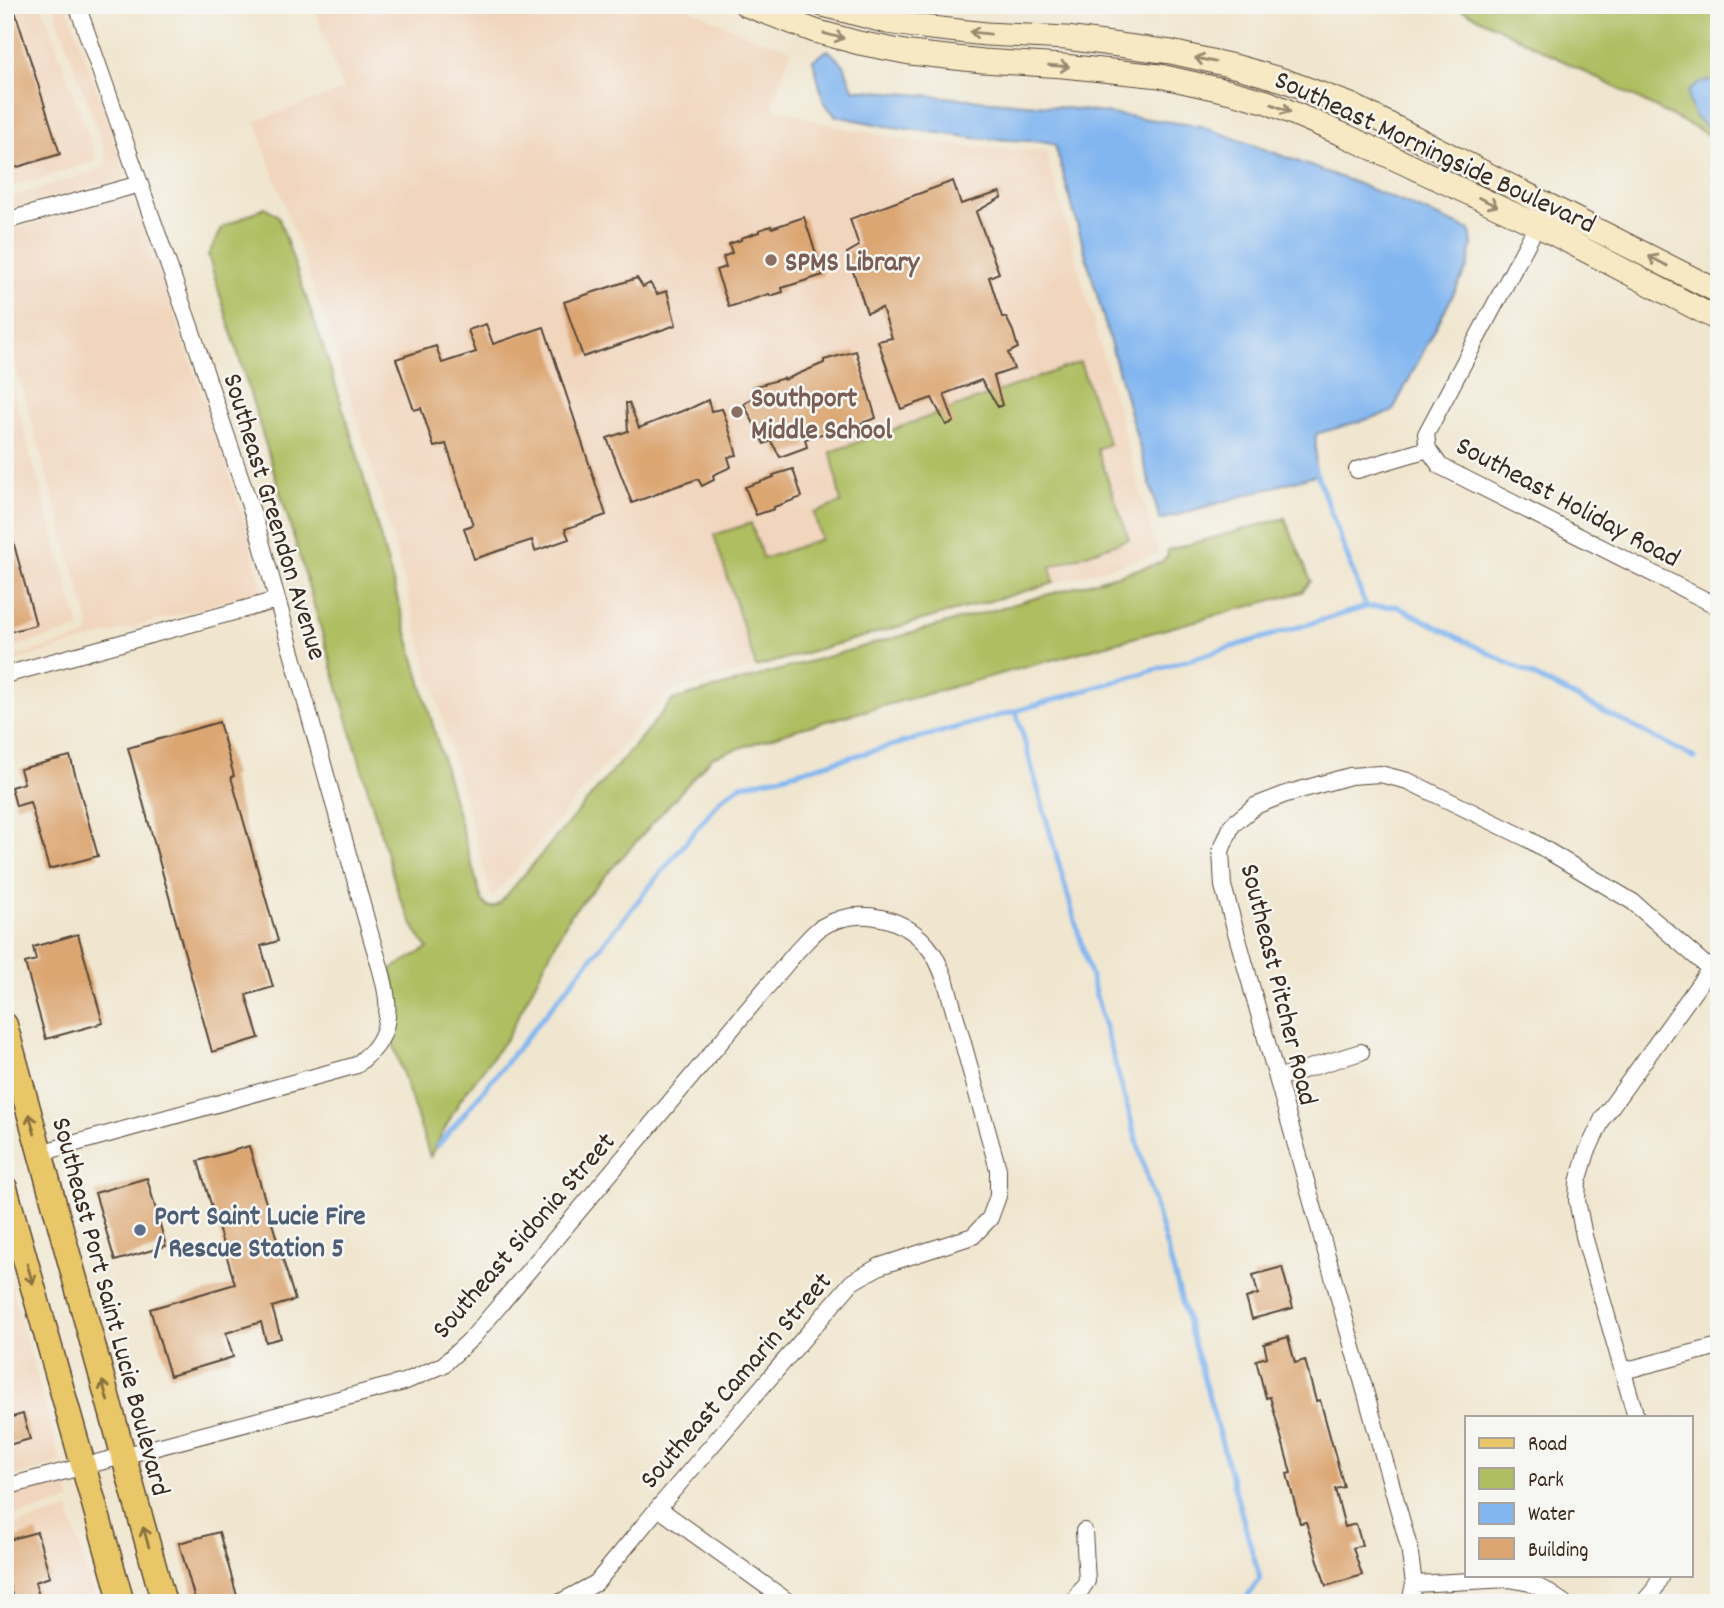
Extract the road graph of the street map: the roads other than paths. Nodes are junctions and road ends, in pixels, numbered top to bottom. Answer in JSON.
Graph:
{"nodes":[{"id":1,"x":77,"y":5,"type":"edge"},
{"id":2,"x":746,"y":5,"type":"edge"},
{"id":3,"x":823,"y":5,"type":"edge"},
{"id":4,"x":939,"y":28,"type":"junction"},
{"id":5,"x":938,"y":57,"type":"junction"},
{"id":6,"x":1238,"y":67,"type":"junction"},
{"id":7,"x":1231,"y":92,"type":"junction"},
{"id":8,"x":140,"y":184,"type":"junction"},
{"id":9,"x":1548,"y":205,"type":"junction"},
{"id":10,"x":5,"y":221,"type":"edge"},
{"id":11,"x":1537,"y":225,"type":"junction"},
{"id":12,"x":1719,"y":292,"type":"edge"},
{"id":13,"x":1719,"y":320,"type":"edge"},
{"id":14,"x":1428,"y":449,"type":"junction"},
{"id":15,"x":1357,"y":470,"type":"dead end"},
{"id":16,"x":276,"y":600,"type":"junction"},
{"id":17,"x":1719,"y":607,"type":"edge"},
{"id":18,"x":5,"y":675,"type":"edge"},
{"id":19,"x":910,"y":929,"type":"joint"},
{"id":20,"x":1714,"y":964,"type":"edge"},
{"id":21,"x":5,"y":1026,"type":"edge"},
{"id":22,"x":1361,"y":1052,"type":"dead end"},
{"id":23,"x":1277,"y":1078,"type":"junction"},
{"id":24,"x":40,"y":1153,"type":"junction"},
{"id":25,"x":5,"y":1188,"type":"edge"},
{"id":26,"x":1719,"y":1346,"type":"edge"},
{"id":27,"x":1623,"y":1371,"type":"junction"},
{"id":28,"x":1636,"y":1416,"type":"edge"},
{"id":29,"x":123,"y":1457,"type":"junction"},
{"id":30,"x":84,"y":1466,"type":"junction"},
{"id":31,"x":5,"y":1487,"type":"edge"},
{"id":32,"x":658,"y":1508,"type":"junction"},
{"id":33,"x":1084,"y":1531,"type":"dead end"},
{"id":34,"x":1661,"y":1576,"type":"edge"},
{"id":35,"x":1414,"y":1584,"type":"junction"},
{"id":36,"x":122,"y":1603,"type":"edge"},
{"id":37,"x":164,"y":1603,"type":"edge"},
{"id":38,"x":559,"y":1603,"type":"edge"},
{"id":39,"x":790,"y":1603,"type":"edge"},
{"id":40,"x":1072,"y":1603,"type":"edge"},
{"id":41,"x":1410,"y":1603,"type":"edge"},
{"id":42,"x":1564,"y":1603,"type":"edge"},
{"id":43,"x":1643,"y":1603,"type":"edge"}],
"edges":[{"from":1,"to":8,"type":"street","name":"Southeast Greendon Avenue"},
{"from":2,"to":5,"type":"street","name":"Southeast Morningside Boulevard","one_way":true},
{"from":3,"to":4,"type":"street","name":"Southeast Morningside Boulevard"},
{"from":4,"to":5,"type":"street"},
{"from":6,"to":4,"type":"street","name":"Southeast Morningside Boulevard","one_way":true},
{"from":5,"to":7,"type":"street","name":"Southeast Morningside Boulevard","one_way":true},
{"from":6,"to":7,"type":"street"},
{"from":6,"to":9,"type":"street","name":"Southeast Morningside Boulevard"},
{"from":7,"to":11,"type":"street","name":"Southeast Morningside Boulevard","one_way":true},
{"from":8,"to":10,"type":"street"},
{"from":8,"to":16,"type":"street","name":"Southeast Greendon Avenue"},
{"from":9,"to":11,"type":"street"},
{"from":12,"to":9,"type":"street","name":"Southeast Morningside Boulevard","one_way":true},
{"from":11,"to":13,"type":"street","name":"Southeast Morningside Boulevard"},
{"from":11,"to":14,"type":"street"},
{"from":14,"to":15,"type":"street","name":"Southeast Holiday Road"},
{"from":14,"to":17,"type":"street","name":"Southeast Holiday Road"},
{"from":16,"to":18,"type":"street"},
{"from":16,"to":24,"type":"street","name":"Southeast Greendon Avenue"},
{"from":19,"to":29,"type":"street","name":"Southeast Sidonia Street"},
{"from":19,"to":32,"type":"street","name":"Southeast Camarin Street"},
{"from":20,"to":23,"type":"street","name":"Southeast Pitcher Road"},
{"from":20,"to":27,"type":"street"},
{"from":24,"to":21,"type":"main road","name":"Southeast Port Saint Lucie Boulevard","one_way":true},
{"from":22,"to":23,"type":"street"},
{"from":23,"to":35,"type":"street","name":"Southeast Pitcher Road"},
{"from":29,"to":24,"type":"main road","name":"Southeast Port Saint Lucie Boulevard","one_way":true},
{"from":25,"to":30,"type":"main road","one_way":true},
{"from":26,"to":27,"type":"street"},
{"from":27,"to":28,"type":"street"},
{"from":29,"to":30,"type":"street","name":"Southeast Sidonia Street"},
{"from":37,"to":29,"type":"main road","name":"Southeast Port Saint Lucie Boulevard","one_way":true},
{"from":30,"to":31,"type":"street","name":"Southeast Sidonia Street"},
{"from":30,"to":36,"type":"main road"},
{"from":32,"to":38,"type":"street","name":"Southeast Camarin Street"},
{"from":32,"to":39,"type":"street"},
{"from":33,"to":40,"type":"street"},
{"from":34,"to":43,"type":"street"},
{"from":35,"to":41,"type":"street","name":"Southeast Pitcher Road"},
{"from":35,"to":42,"type":"street"}]}
